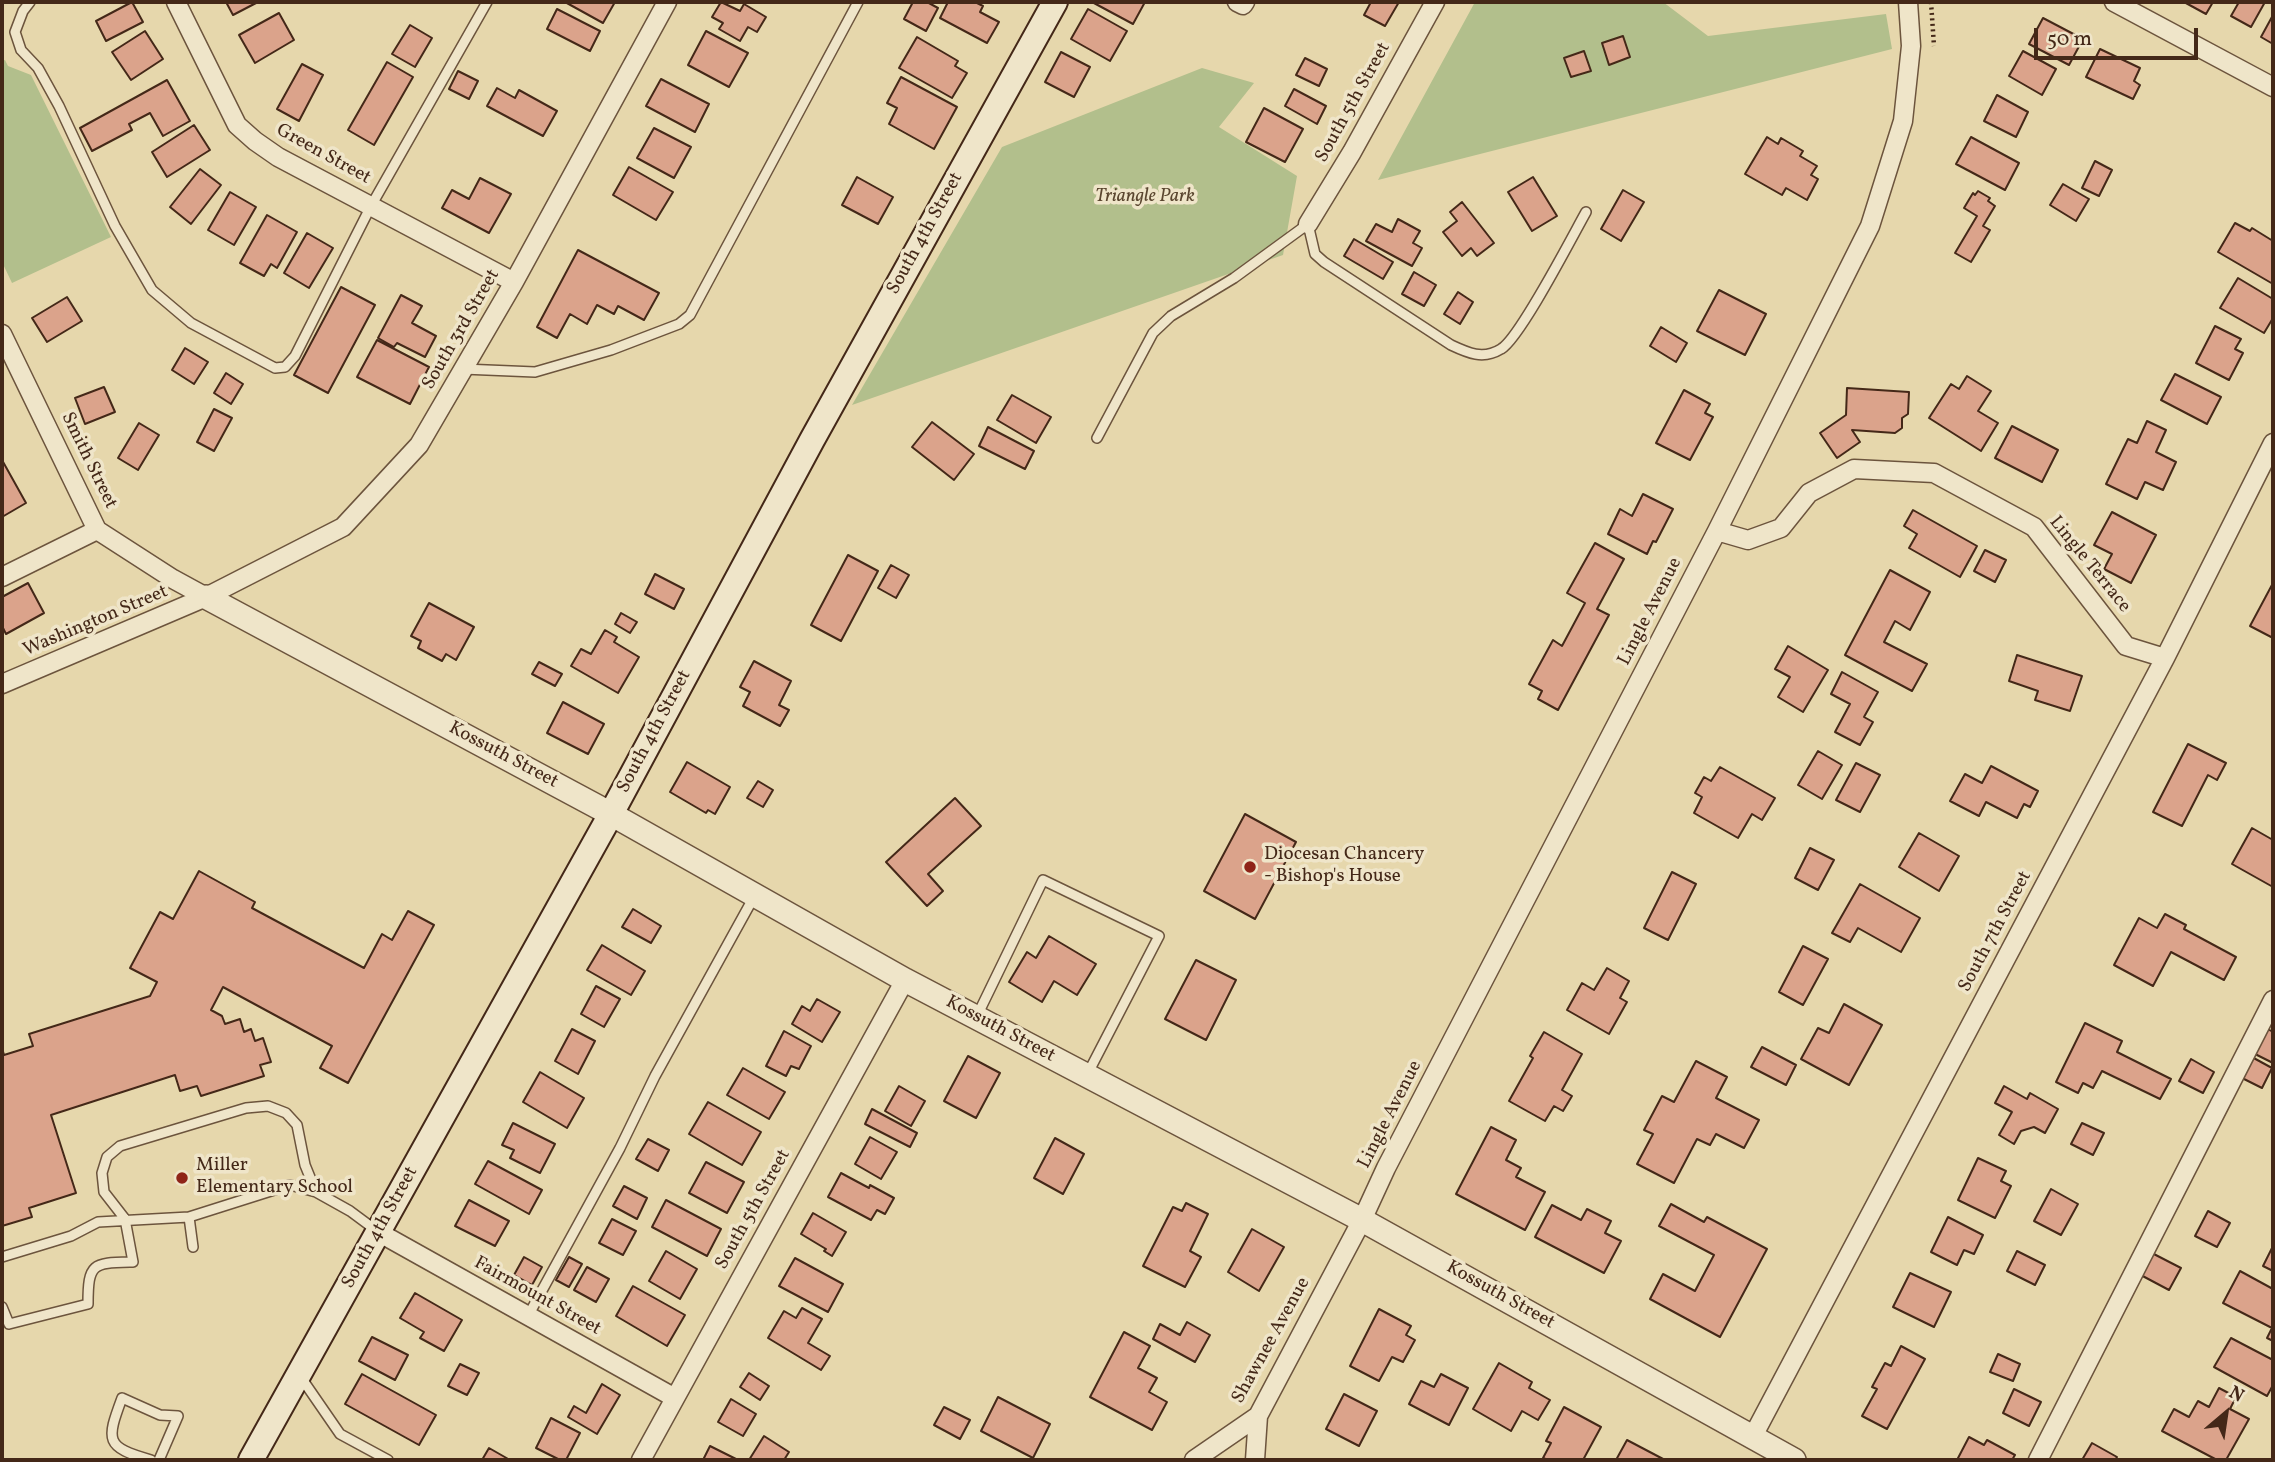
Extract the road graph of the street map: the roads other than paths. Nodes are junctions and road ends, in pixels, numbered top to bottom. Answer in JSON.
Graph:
{"nodes":[{"id":1,"x":30,"y":2,"type":"edge"},
{"id":2,"x":176,"y":2,"type":"edge"},
{"id":3,"x":487,"y":2,"type":"edge"},
{"id":4,"x":667,"y":2,"type":"edge"},
{"id":5,"x":858,"y":2,"type":"edge"},
{"id":6,"x":1055,"y":2,"type":"edge"},
{"id":7,"x":1435,"y":2,"type":"edge"},
{"id":8,"x":1908,"y":2,"type":"edge"},
{"id":9,"x":2114,"y":2,"type":"edge"},
{"id":10,"x":2273,"y":87,"type":"edge"},
{"id":11,"x":371,"y":206,"type":"junction"},
{"id":12,"x":1586,"y":212,"type":"dead end"},
{"id":13,"x":1308,"y":223,"type":"junction"},
{"id":14,"x":514,"y":282,"type":"junction"},
{"id":15,"x":2,"y":334,"type":"edge"},
{"id":16,"x":463,"y":369,"type":"junction"},
{"id":17,"x":1097,"y":438,"type":"dead end"},
{"id":18,"x":2273,"y":443,"type":"edge"},
{"id":19,"x":97,"y":530,"type":"junction"},
{"id":20,"x":1717,"y":531,"type":"junction"},
{"id":21,"x":2,"y":577,"type":"edge"},
{"id":22,"x":206,"y":597,"type":"junction"},
{"id":23,"x":2165,"y":658,"type":"junction"},
{"id":24,"x":2,"y":684,"type":"edge"},
{"id":25,"x":611,"y":814,"type":"junction"},
{"id":26,"x":756,"y":894,"type":"junction"},
{"id":27,"x":905,"y":980,"type":"junction"},
{"id":28,"x":2273,"y":1000,"type":"edge"},
{"id":29,"x":976,"y":1017,"type":"junction"},
{"id":30,"x":1087,"y":1075,"type":"junction"},
{"id":31,"x":316,"y":1192,"type":"junction"},
{"id":32,"x":189,"y":1217,"type":"junction"},
{"id":33,"x":125,"y":1219,"type":"junction"},
{"id":34,"x":1362,"y":1220,"type":"junction"},
{"id":35,"x":379,"y":1232,"type":"junction"},
{"id":36,"x":193,"y":1247,"type":"dead end"},
{"id":37,"x":2,"y":1257,"type":"edge"},
{"id":38,"x":2,"y":1307,"type":"edge"},
{"id":39,"x":528,"y":1316,"type":"junction"},
{"id":40,"x":299,"y":1375,"type":"junction"},
{"id":41,"x":675,"y":1398,"type":"junction"},
{"id":42,"x":1258,"y":1416,"type":"junction"},
{"id":43,"x":1752,"y":1438,"type":"junction"},
{"id":44,"x":151,"y":1460,"type":"edge"},
{"id":45,"x":159,"y":1460,"type":"edge"},
{"id":46,"x":251,"y":1460,"type":"edge"},
{"id":47,"x":387,"y":1460,"type":"edge"},
{"id":48,"x":641,"y":1460,"type":"edge"},
{"id":49,"x":1194,"y":1460,"type":"edge"},
{"id":50,"x":1255,"y":1460,"type":"edge"},
{"id":51,"x":1794,"y":1460,"type":"edge"},
{"id":52,"x":2038,"y":1460,"type":"edge"}],
"edges":[{"from":1,"to":11,"type":"lane"},
{"from":2,"to":11,"type":"street","name":"Green Street"},
{"from":3,"to":11,"type":"lane"},
{"from":4,"to":14,"type":"street","name":"South 3rd Street"},
{"from":5,"to":16,"type":"lane"},
{"from":6,"to":25,"type":"main road","name":"South 4th Street"},
{"from":7,"to":13,"type":"street","name":"South 5th Street"},
{"from":8,"to":20,"type":"street","name":"Lingle Avenue"},
{"from":9,"to":10,"type":"street"},
{"from":11,"to":14,"type":"street","name":"Green Street"},
{"from":12,"to":13,"type":"lane"},
{"from":13,"to":17,"type":"lane"},
{"from":14,"to":16,"type":"street","name":"South 3rd Street"},
{"from":15,"to":19,"type":"street","name":"Smith Street"},
{"from":16,"to":22,"type":"street","name":"South 3rd Street"},
{"from":18,"to":23,"type":"street","name":"South 7th Street"},
{"from":19,"to":21,"type":"street"},
{"from":19,"to":22,"type":"street","name":"Smith Street"},
{"from":20,"to":23,"type":"street","name":"Lingle Terrace"},
{"from":20,"to":34,"type":"street","name":"Lingle Avenue"},
{"from":22,"to":24,"type":"street","name":"Washington Street"},
{"from":22,"to":25,"type":"street","name":"Kossuth Street"},
{"from":23,"to":43,"type":"street","name":"South 7th Street"},
{"from":25,"to":26,"type":"street","name":"Kossuth Street"},
{"from":25,"to":35,"type":"main road","name":"South 4th Street"},
{"from":26,"to":27,"type":"street","name":"Kossuth Street"},
{"from":26,"to":39,"type":"lane"},
{"from":27,"to":29,"type":"street","name":"Kossuth Street"},
{"from":27,"to":41,"type":"street","name":"South 5th Street"},
{"from":28,"to":52,"type":"street"},
{"from":29,"to":30,"type":"street","name":"Kossuth Street"},
{"from":29,"to":30,"type":"lane"},
{"from":30,"to":34,"type":"street","name":"Kossuth Street"},
{"from":31,"to":32,"type":"lane"},
{"from":31,"to":33,"type":"lane"},
{"from":31,"to":35,"type":"lane"},
{"from":32,"to":33,"type":"lane"},
{"from":32,"to":36,"type":"lane"},
{"from":33,"to":37,"type":"lane"},
{"from":33,"to":38,"type":"lane"},
{"from":34,"to":42,"type":"street","name":"Shawnee Avenue"},
{"from":34,"to":43,"type":"street","name":"Kossuth Street"},
{"from":35,"to":39,"type":"street","name":"Fairmount Street"},
{"from":35,"to":40,"type":"main road","name":"South 4th Street"},
{"from":39,"to":41,"type":"street","name":"Fairmount Street"},
{"from":40,"to":46,"type":"main road","name":"South 4th Street"},
{"from":40,"to":47,"type":"lane"},
{"from":41,"to":48,"type":"street","name":"South 5th Street"},
{"from":42,"to":49,"type":"street","name":"Shawnee Avenue"},
{"from":42,"to":50,"type":"street"},
{"from":43,"to":51,"type":"street","name":"Kossuth Street"},
{"from":44,"to":45,"type":"lane"}]}
